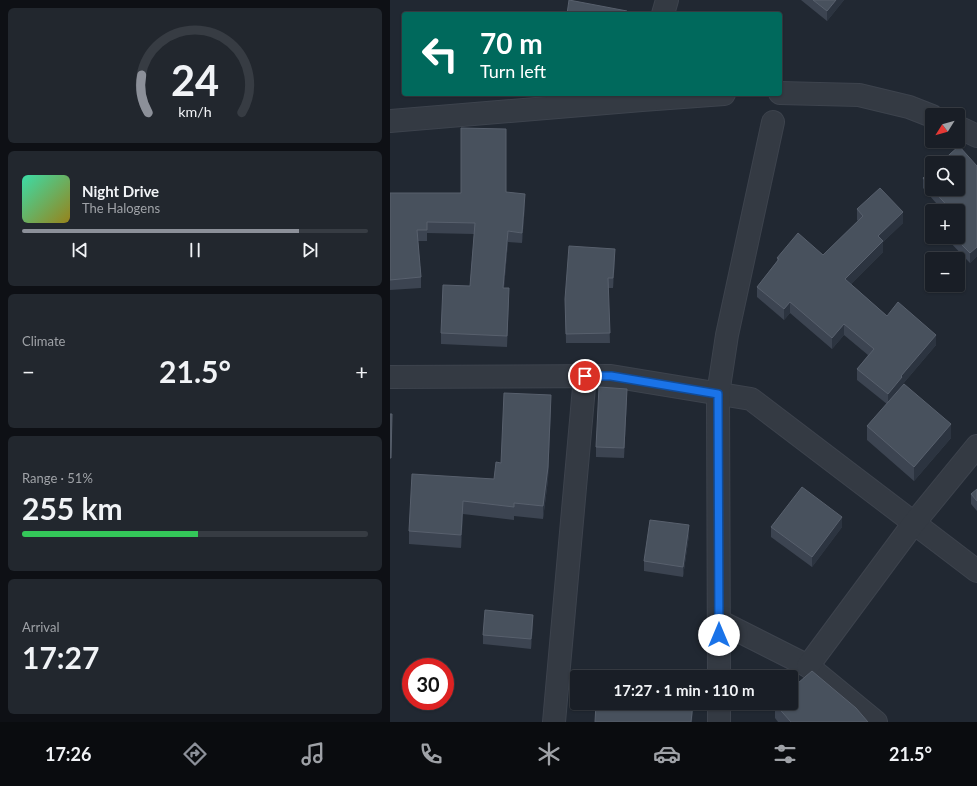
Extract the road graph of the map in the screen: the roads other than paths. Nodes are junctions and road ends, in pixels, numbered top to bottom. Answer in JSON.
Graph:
{"nodes":[{"id":1,"x":667,"y":0,"type":"edge"},
{"id":2,"x":664,"y":12,"type":"edge"},
{"id":3,"x":782,"y":93,"type":"edge"},
{"id":4,"x":669,"y":96,"type":"edge"},
{"id":5,"x":642,"y":97,"type":"edge"},
{"id":6,"x":925,"y":113,"type":"edge"},
{"id":7,"x":390,"y":121,"type":"edge"},
{"id":8,"x":774,"y":122,"type":"dead end"},
{"id":9,"x":965,"y":130,"type":"edge"},
{"id":10,"x":977,"y":136,"type":"edge"},
{"id":11,"x":585,"y":376,"type":"junction"},
{"id":12,"x":390,"y":377,"type":"edge"},
{"id":13,"x":718,"y":394,"type":"junction"},
{"id":14,"x":977,"y":446,"type":"edge"},
{"id":15,"x":914,"y":523,"type":"junction"},
{"id":16,"x":977,"y":571,"type":"edge"},
{"id":17,"x":719,"y":621,"type":"junction"},
{"id":18,"x":808,"y":666,"type":"junction"},
{"id":19,"x":719,"y":670,"type":"edge"},
{"id":20,"x":719,"y":710,"type":"edge"},
{"id":21,"x":554,"y":722,"type":"edge"},
{"id":22,"x":719,"y":722,"type":"edge"},
{"id":23,"x":876,"y":722,"type":"edge"}],
"edges":[{"from":1,"to":2,"type":"street"},
{"from":3,"to":6,"type":"street"},
{"from":4,"to":5,"type":"street"},
{"from":5,"to":7,"type":"street"},
{"from":8,"to":13,"type":"street"},
{"from":9,"to":10,"type":"street"},
{"from":11,"to":12,"type":"street"},
{"from":11,"to":13,"type":"street"},
{"from":11,"to":21,"type":"street"},
{"from":13,"to":15,"type":"street"},
{"from":13,"to":17,"type":"street"},
{"from":14,"to":15,"type":"street"},
{"from":15,"to":16,"type":"street"},
{"from":15,"to":18,"type":"street"},
{"from":17,"to":18,"type":"street"},
{"from":17,"to":19,"type":"street"},
{"from":18,"to":23,"type":"street"},
{"from":20,"to":22,"type":"street"}]}
